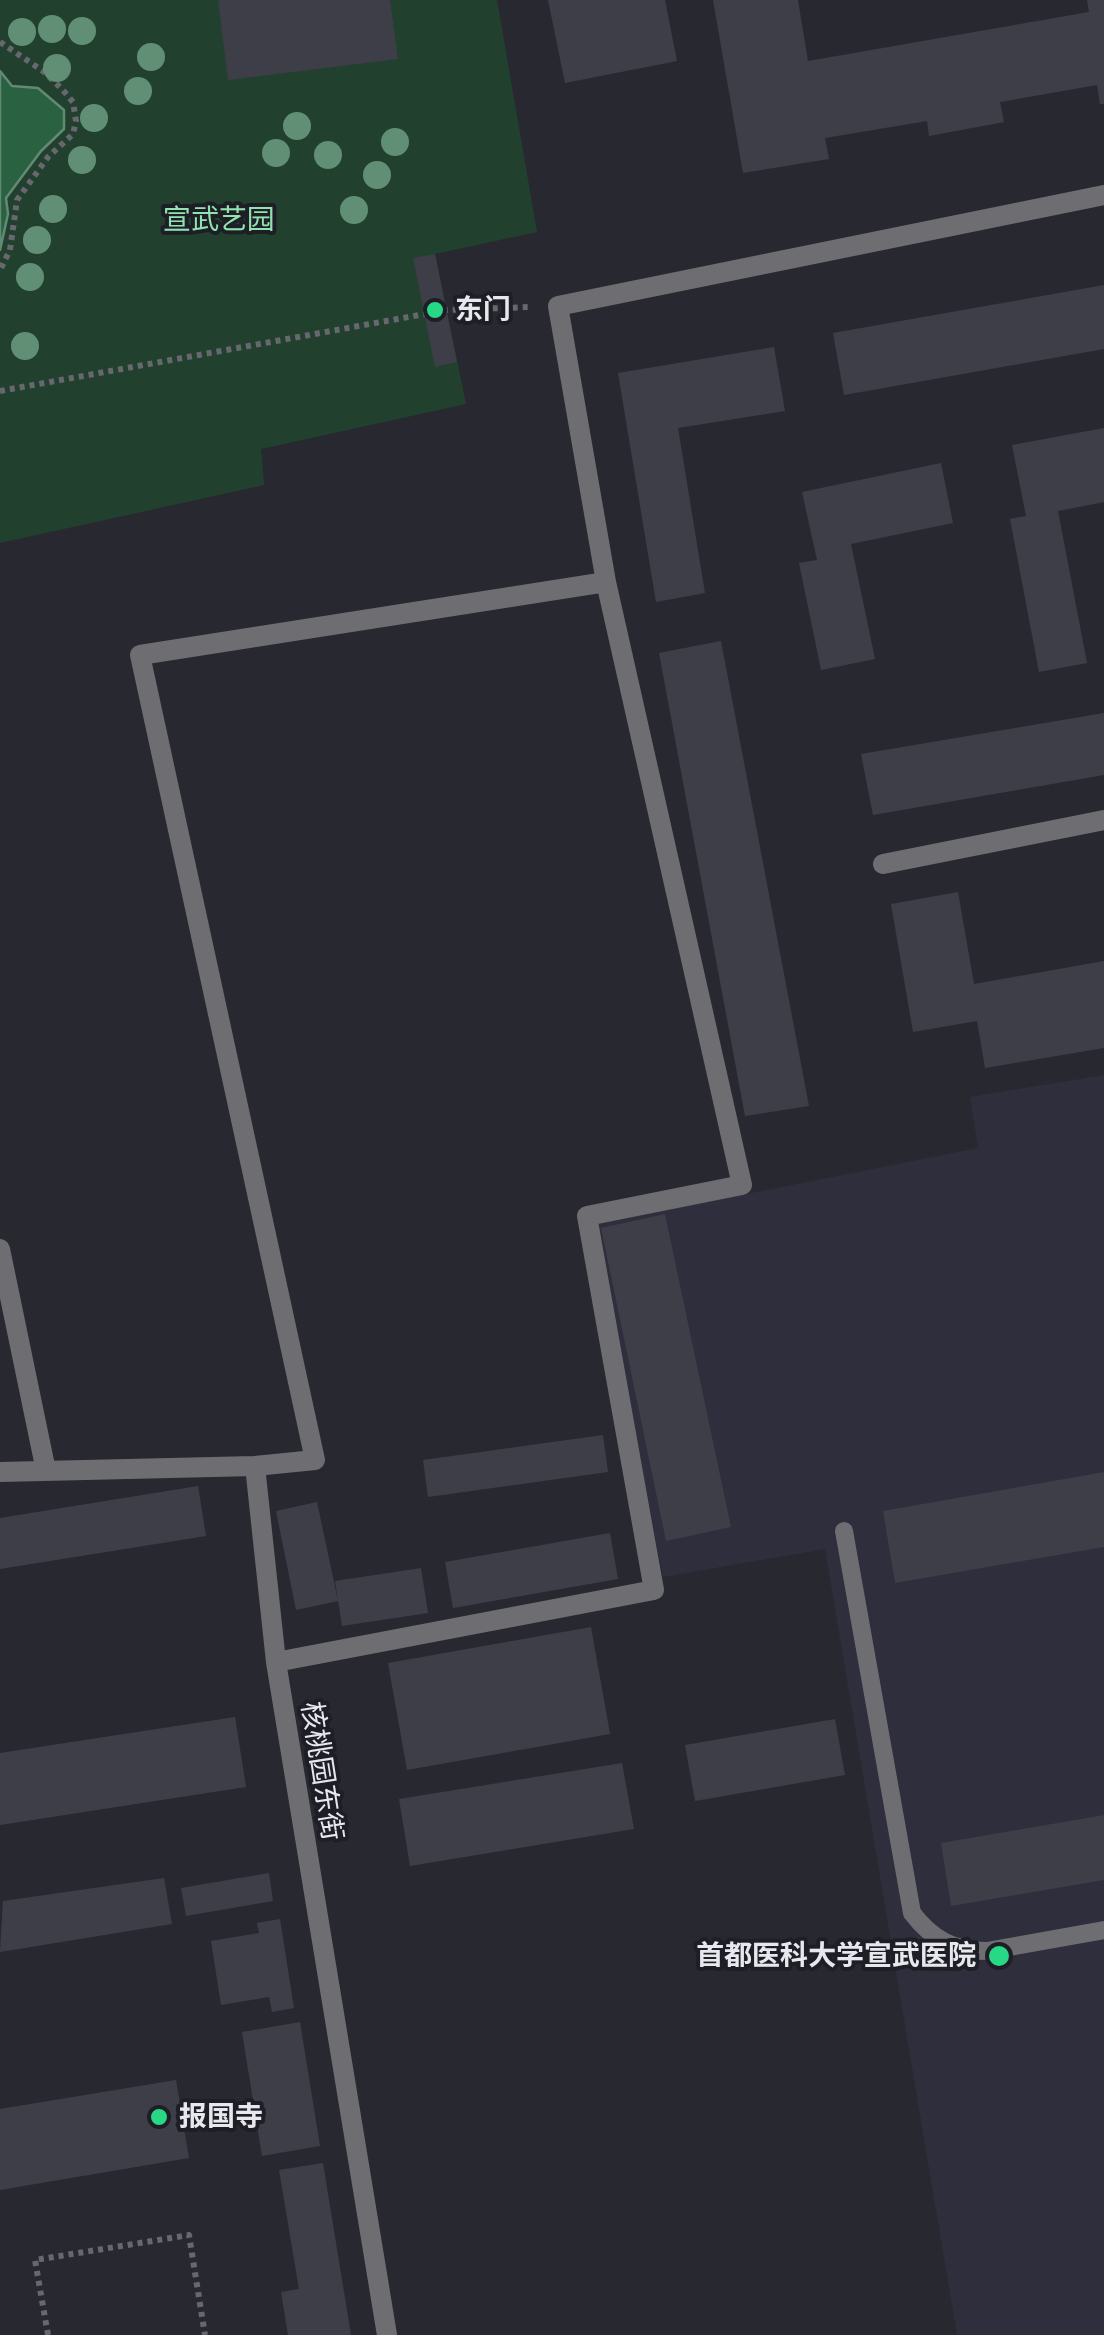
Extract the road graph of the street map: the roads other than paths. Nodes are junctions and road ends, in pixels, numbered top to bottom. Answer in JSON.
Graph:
{"nodes":[{"id":1,"x":1104,"y":195,"type":"edge"},
{"id":2,"x":606,"y":582,"type":"junction"},
{"id":3,"x":1104,"y":820,"type":"edge"},
{"id":4,"x":883,"y":864,"type":"dead end"},
{"id":5,"x":0,"y":1248,"type":"edge"},
{"id":6,"x":254,"y":1466,"type":"junction"},
{"id":7,"x":46,"y":1471,"type":"junction"},
{"id":8,"x":0,"y":1472,"type":"edge"},
{"id":9,"x":844,"y":1530,"type":"dead end"},
{"id":10,"x":276,"y":1662,"type":"junction"},
{"id":11,"x":1104,"y":1930,"type":"edge"},
{"id":12,"x":387,"y":2335,"type":"edge"}],
"edges":[{"from":1,"to":2,"type":"street"},
{"from":2,"to":6,"type":"street"},
{"from":2,"to":10,"type":"street"},
{"from":3,"to":4,"type":"street"},
{"from":5,"to":7,"type":"street"},
{"from":6,"to":7,"type":"street"},
{"from":6,"to":10,"type":"street","name":"核桃园东街"},
{"from":7,"to":8,"type":"street"},
{"from":9,"to":11,"type":"lane"},
{"from":10,"to":12,"type":"street","name":"核桃园东街"}]}
